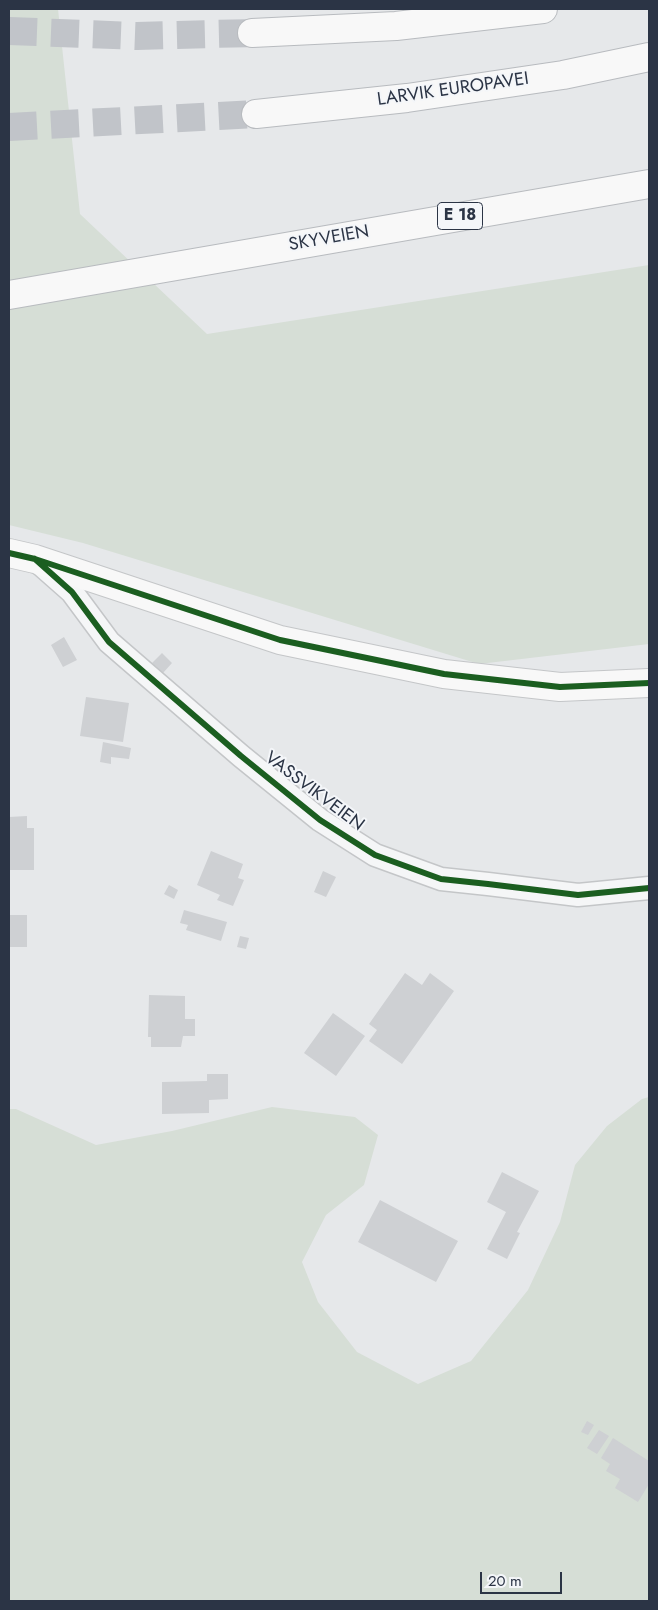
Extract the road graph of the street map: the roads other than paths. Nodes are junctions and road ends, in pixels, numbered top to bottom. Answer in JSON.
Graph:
{"nodes":[{"id":1,"x":543,"y":9,"type":"edge"},
{"id":2,"x":252,"y":33,"type":"tunnel mouth"},
{"id":3,"x":649,"y":57,"type":"edge"},
{"id":4,"x":256,"y":114,"type":"tunnel mouth"},
{"id":5,"x":649,"y":184,"type":"edge"},
{"id":6,"x":9,"y":295,"type":"edge"},
{"id":7,"x":9,"y":553,"type":"edge"},
{"id":8,"x":35,"y":559,"type":"junction"},
{"id":9,"x":649,"y":683,"type":"edge"},
{"id":10,"x":649,"y":888,"type":"edge"}],
"edges":[{"from":1,"to":2,"type":"main road"},
{"from":3,"to":4,"type":"main road","name":"LARVIK EUROPAVEI"},
{"from":5,"to":6,"type":"main road","name":"SKYVEIEN","number":"E 18"},
{"from":7,"to":8,"type":"main road","name":"VASSVIKVEIEN"},
{"from":8,"to":9,"type":"main road","name":"VASSVIKVEIEN"},
{"from":8,"to":10,"type":"street","name":"VASSVIKVEIEN"}]}
